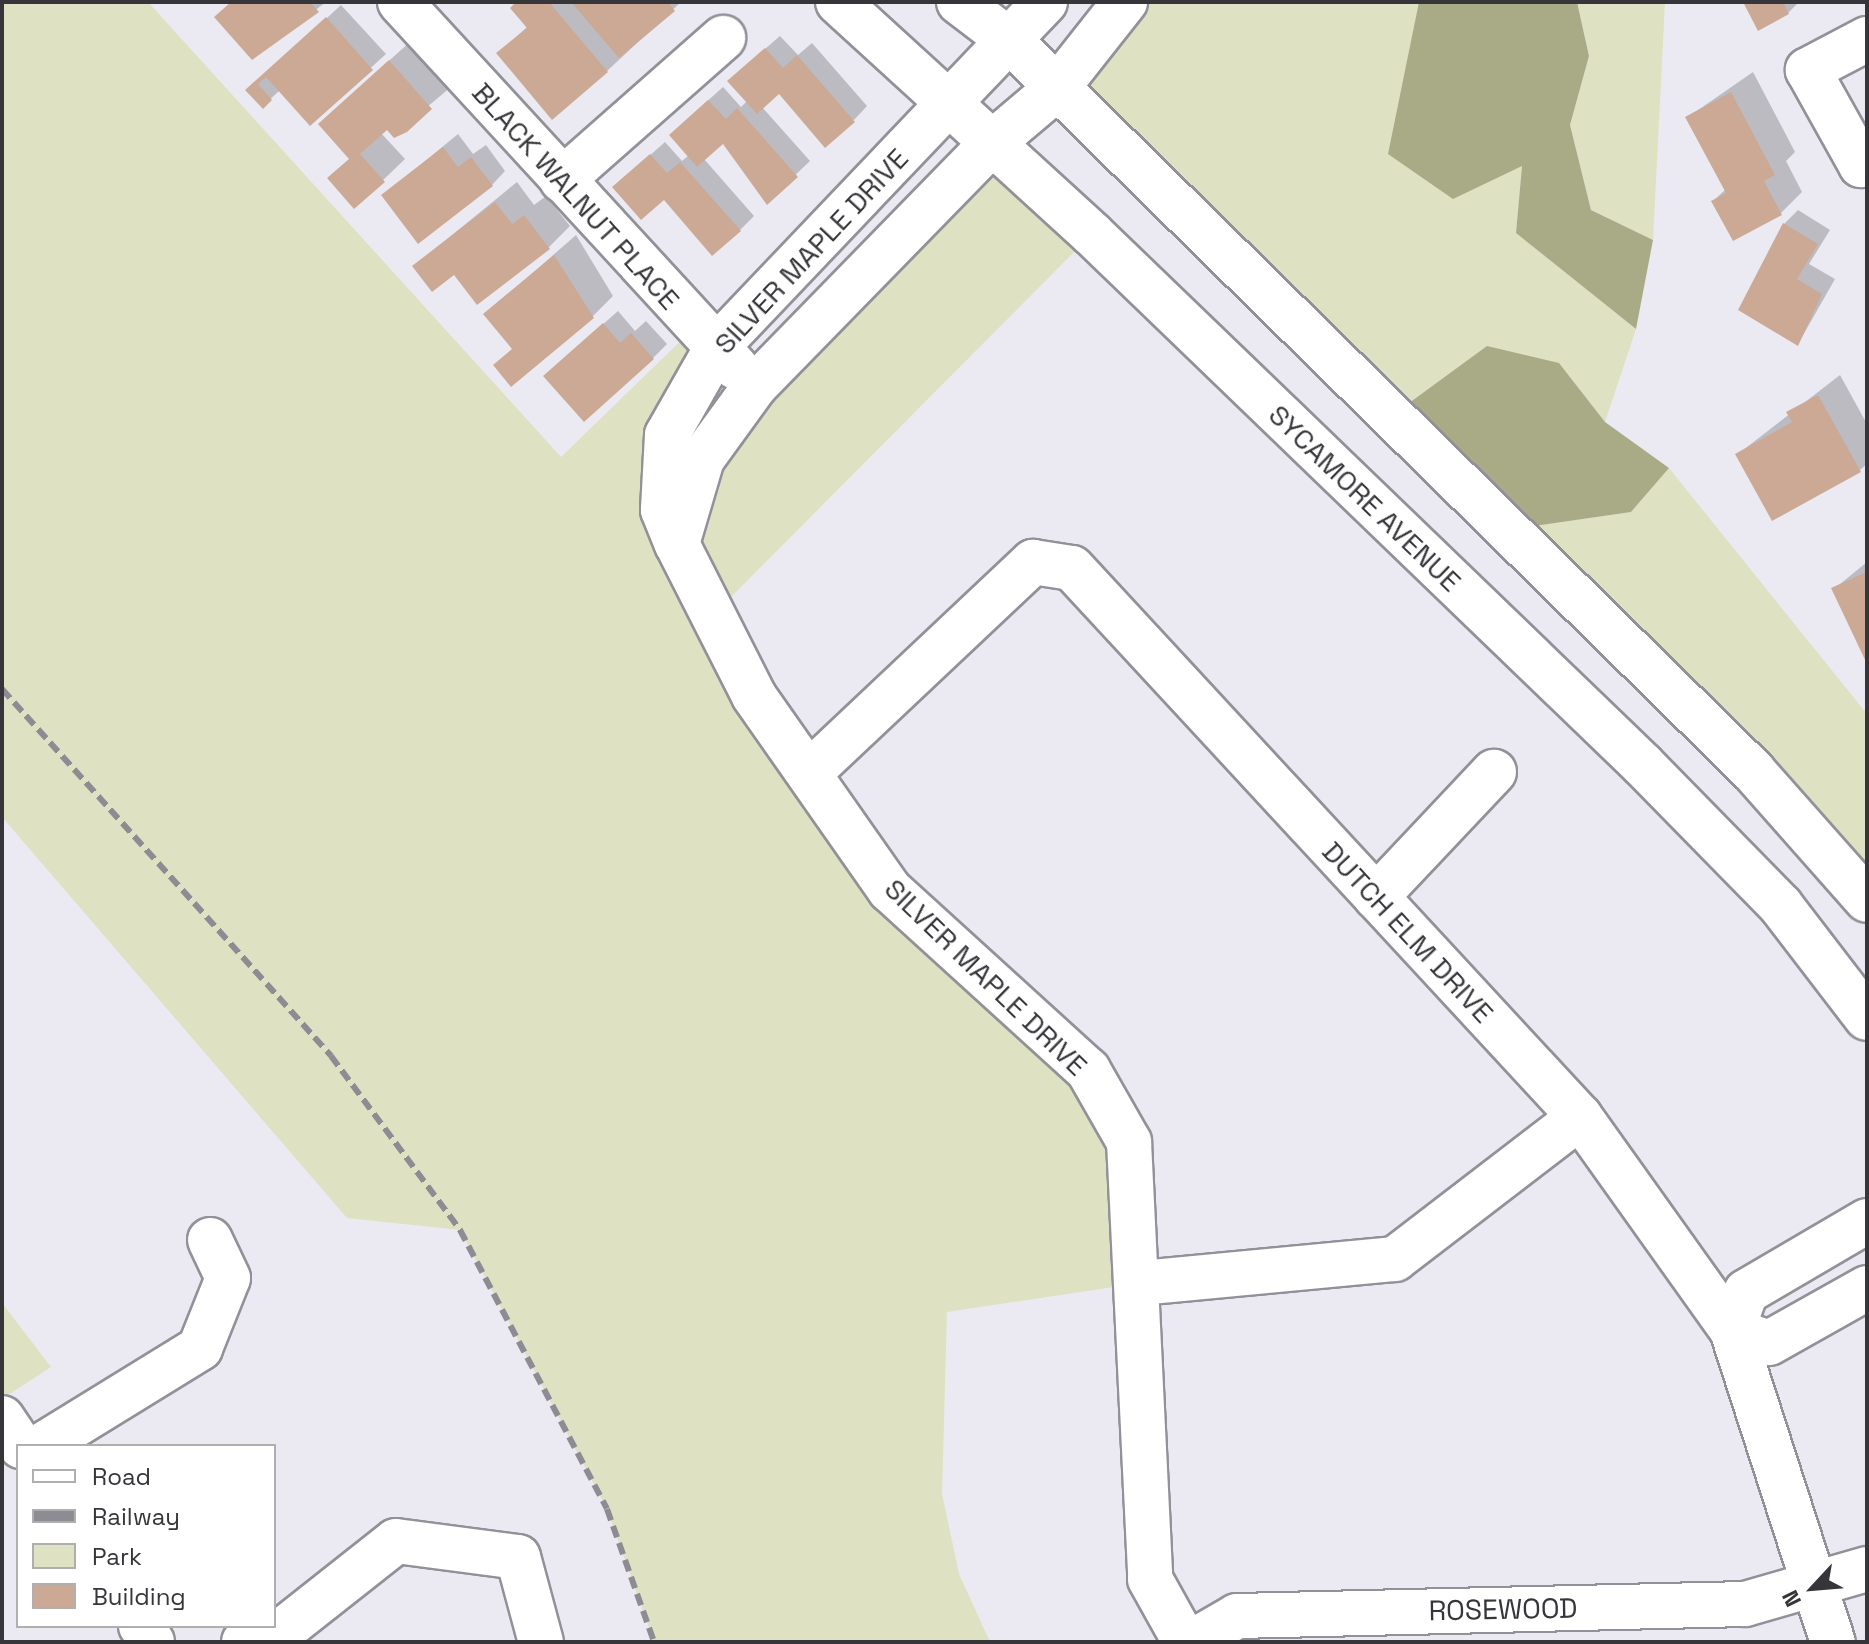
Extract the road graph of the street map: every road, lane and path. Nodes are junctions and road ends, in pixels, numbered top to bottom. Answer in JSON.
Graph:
{"nodes":[{"id":1,"x":400,"y":2,"type":"edge"},
{"id":2,"x":838,"y":2,"type":"edge"},
{"id":3,"x":959,"y":2,"type":"edge"},
{"id":4,"x":1045,"y":2,"type":"edge"},
{"id":5,"x":1125,"y":2,"type":"edge"},
{"id":6,"x":723,"y":38,"type":"dead end"},
{"id":7,"x":1867,"y":39,"type":"edge"},
{"id":8,"x":1010,"y":41,"type":"junction"},
{"id":9,"x":1057,"y":88,"type":"junction"},
{"id":10,"x":951,"y":105,"type":"junction"},
{"id":11,"x":992,"y":143,"type":"junction"},
{"id":12,"x":1867,"y":162,"type":"edge"},
{"id":13,"x":562,"y":180,"type":"junction"},
{"id":14,"x":717,"y":347,"type":"junction"},
{"id":15,"x":755,"y":386,"type":"junction"},
{"id":16,"x":677,"y":544,"type":"junction"},
{"id":17,"x":1494,"y":772,"type":"dead end"},
{"id":18,"x":809,"y":773,"type":"junction"},
{"id":19,"x":1376,"y":897,"type":"junction"},
{"id":20,"x":1867,"y":900,"type":"edge"},
{"id":21,"x":1867,"y":1018,"type":"edge"},
{"id":22,"x":1580,"y":1117,"type":"junction"},
{"id":23,"x":1867,"y":1221,"type":"edge"},
{"id":24,"x":210,"y":1240,"type":"dead end"},
{"id":25,"x":1140,"y":1283,"type":"junction"},
{"id":26,"x":1867,"y":1288,"type":"edge"},
{"id":27,"x":1732,"y":1330,"type":"junction"},
{"id":28,"x":2,"y":1418,"type":"edge"},
{"id":29,"x":20,"y":1444,"type":"edge"},
{"id":30,"x":44,"y":1444,"type":"edge"},
{"id":31,"x":1867,"y":1569,"type":"edge"},
{"id":32,"x":1820,"y":1584,"type":"junction"},
{"id":33,"x":316,"y":1626,"type":"edge"},
{"id":34,"x":244,"y":1642,"type":"edge"},
{"id":35,"x":541,"y":1642,"type":"edge"},
{"id":36,"x":1185,"y":1642,"type":"edge"},
{"id":37,"x":1192,"y":1642,"type":"edge"},
{"id":38,"x":1833,"y":1642,"type":"edge"}],
"edges":[{"from":1,"to":13,"type":"street","name":"BLACK WALNUT PLACE"},
{"from":2,"to":10,"type":"street","name":"SYCAMORE AVENUE"},
{"from":3,"to":8,"type":"street"},
{"from":4,"to":8,"type":"street","name":"SILVER MAPLE DRIVE"},
{"from":5,"to":9,"type":"street","name":"SILVER MAPLE DRIVE"},
{"from":6,"to":13,"type":"street"},
{"from":7,"to":12,"type":"street"},
{"from":8,"to":9,"type":"street"},
{"from":8,"to":10,"type":"street","name":"SILVER MAPLE DRIVE"},
{"from":9,"to":11,"type":"street","name":"SILVER MAPLE DRIVE"},
{"from":9,"to":20,"type":"street"},
{"from":10,"to":11,"type":"street","name":"SYCAMORE AVENUE"},
{"from":10,"to":14,"type":"street","name":"SILVER MAPLE DRIVE"},
{"from":11,"to":15,"type":"street","name":"SILVER MAPLE DRIVE"},
{"from":11,"to":21,"type":"street","name":"SYCAMORE AVENUE"},
{"from":13,"to":14,"type":"street","name":"BLACK WALNUT PLACE"},
{"from":14,"to":15,"type":"street","name":"BLACK WALNUT PLACE"},
{"from":14,"to":16,"type":"street","name":"SILVER MAPLE DRIVE"},
{"from":15,"to":16,"type":"street","name":"SILVER MAPLE DRIVE"},
{"from":16,"to":18,"type":"street","name":"SILVER MAPLE DRIVE"},
{"from":17,"to":19,"type":"street"},
{"from":18,"to":19,"type":"street","name":"DUTCH ELM DRIVE"},
{"from":18,"to":25,"type":"street","name":"SILVER MAPLE DRIVE"},
{"from":19,"to":22,"type":"street","name":"DUTCH ELM DRIVE"},
{"from":22,"to":25,"type":"street"},
{"from":22,"to":27,"type":"street","name":"DUTCH ELM DRIVE"},
{"from":23,"to":27,"type":"street"},
{"from":24,"to":30,"type":"street"},
{"from":25,"to":36,"type":"street","name":"SILVER MAPLE DRIVE"},
{"from":26,"to":27,"type":"street"},
{"from":27,"to":32,"type":"street","name":"DUTCH ELM DRIVE"},
{"from":28,"to":29,"type":"street"},
{"from":31,"to":32,"type":"street","name":"ROSEWOOD"},
{"from":32,"to":37,"type":"street","name":"ROSEWOOD"},
{"from":32,"to":38,"type":"street","name":"DUTCH ELM DRIVE"},
{"from":33,"to":34,"type":"street"},
{"from":33,"to":35,"type":"street"}]}
